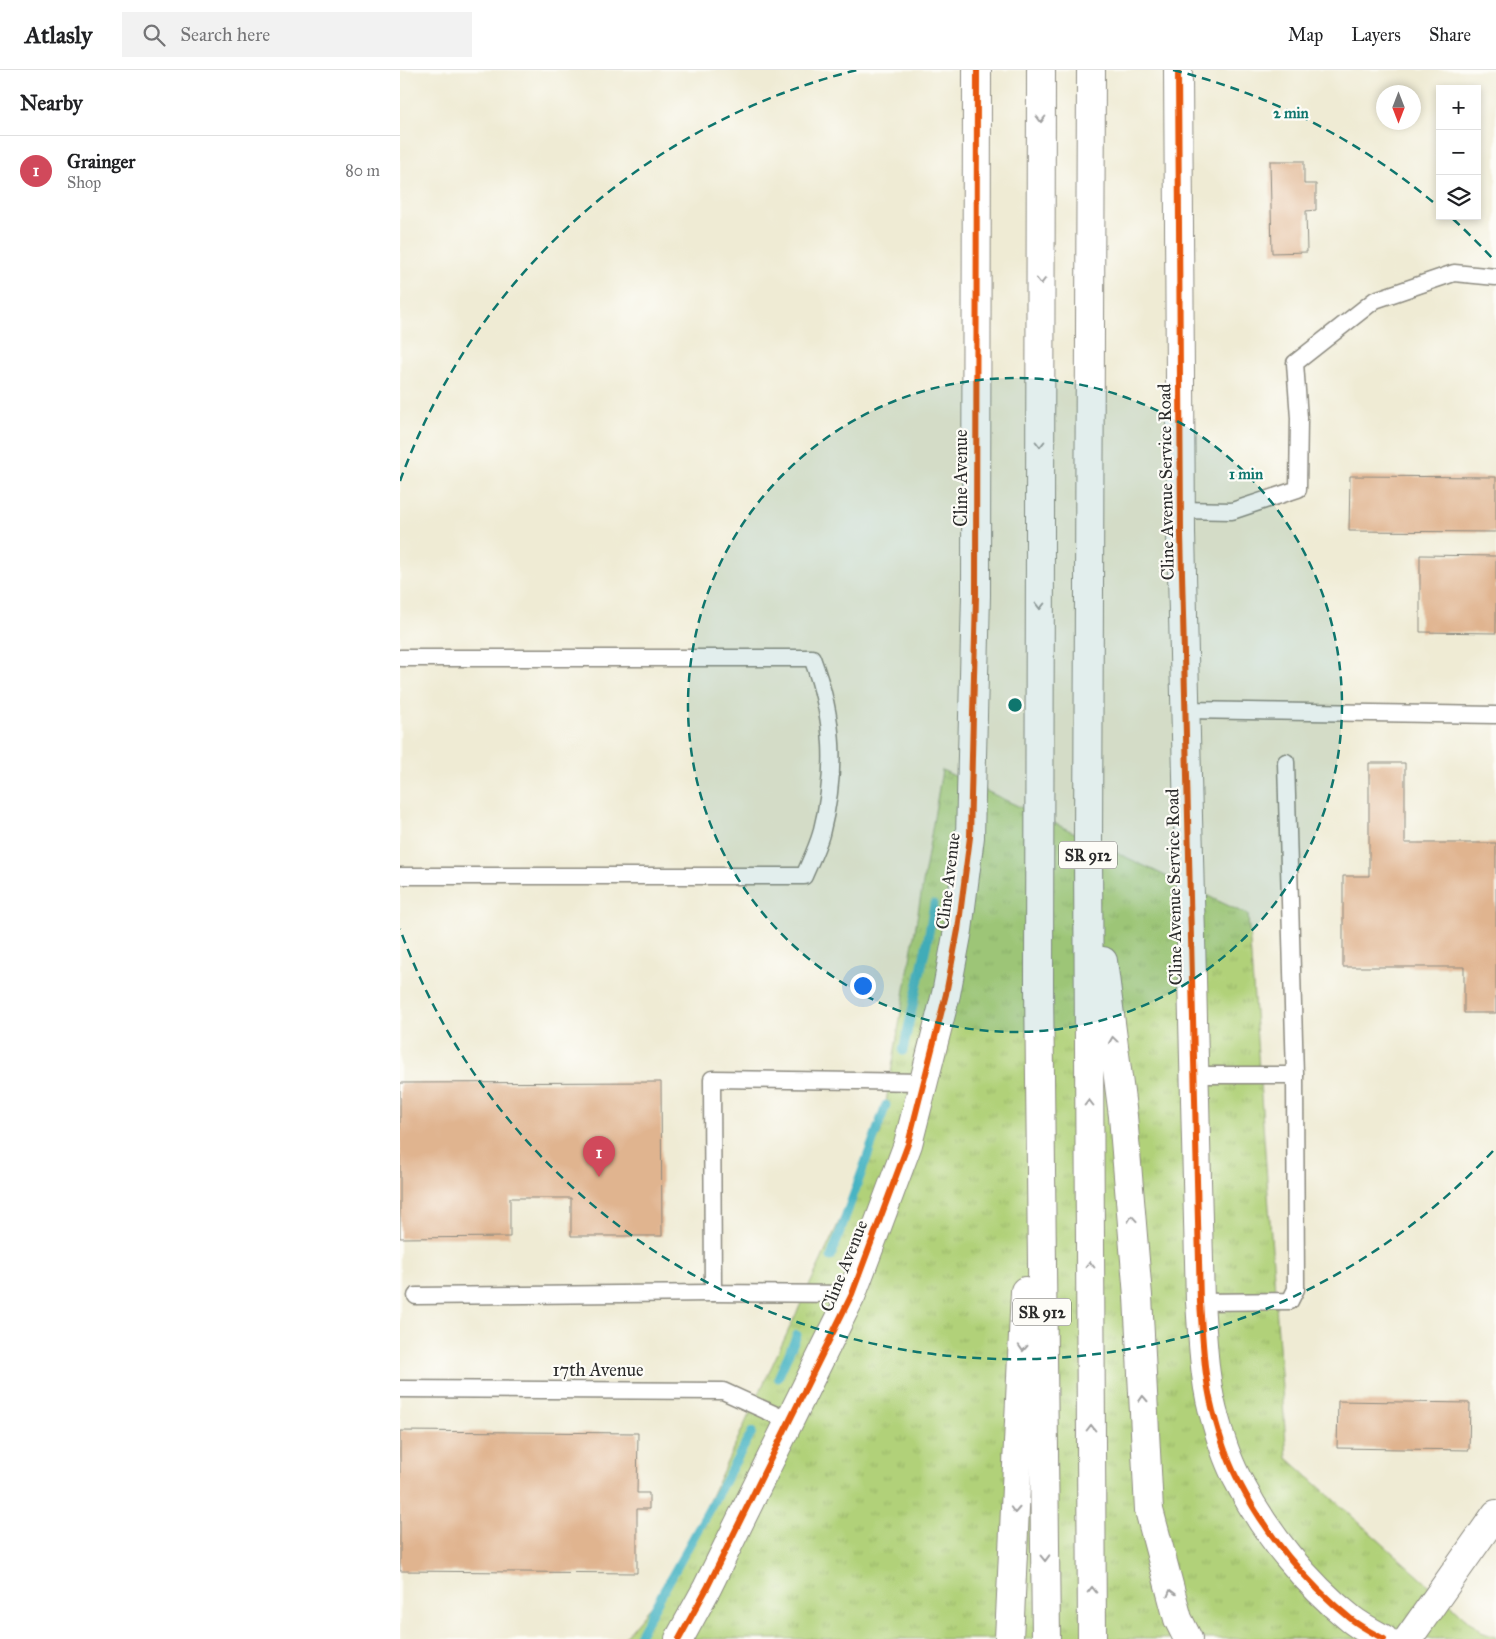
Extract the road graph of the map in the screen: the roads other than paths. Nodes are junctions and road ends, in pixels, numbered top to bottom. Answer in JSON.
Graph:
{"nodes":[{"id":1,"x":977,"y":70,"type":"edge"},
{"id":2,"x":1041,"y":70,"type":"edge"},
{"id":3,"x":1092,"y":70,"type":"edge"},
{"id":4,"x":1178,"y":70,"type":"edge"},
{"id":5,"x":1496,"y":277,"type":"edge"},
{"id":6,"x":1180,"y":510,"type":"junction"},
{"id":7,"x":400,"y":658,"type":"edge"},
{"id":8,"x":1185,"y":710,"type":"junction"},
{"id":9,"x":1496,"y":715,"type":"edge"},
{"id":10,"x":1286,"y":762,"type":"dead end"},
{"id":11,"x":1088,"y":848,"type":"junction"},
{"id":12,"x":400,"y":876,"type":"edge"},
{"id":13,"x":1039,"y":984,"type":"junction"},
{"id":14,"x":1194,"y":1075,"type":"junction"},
{"id":15,"x":1295,"y":1075,"type":"junction"},
{"id":16,"x":924,"y":1082,"type":"junction"},
{"id":17,"x":713,"y":1293,"type":"junction"},
{"id":18,"x":852,"y":1294,"type":"junction"},
{"id":19,"x":416,"y":1296,"type":"dead end"},
{"id":20,"x":1200,"y":1302,"type":"junction"},
{"id":21,"x":400,"y":1389,"type":"edge"},
{"id":22,"x":789,"y":1421,"type":"junction"},
{"id":23,"x":1496,"y":1514,"type":"edge"},
{"id":24,"x":707,"y":1588,"type":"junction"},
{"id":25,"x":679,"y":1639,"type":"edge"},
{"id":26,"x":694,"y":1639,"type":"edge"},
{"id":27,"x":1009,"y":1639,"type":"edge"},
{"id":28,"x":1046,"y":1639,"type":"edge"},
{"id":29,"x":1092,"y":1639,"type":"edge"},
{"id":30,"x":1188,"y":1639,"type":"edge"},
{"id":31,"x":1384,"y":1639,"type":"edge"},
{"id":32,"x":1408,"y":1639,"type":"edge"}],
"edges":[{"from":1,"to":16,"type":"main road","name":"Cline Avenue"},
{"from":2,"to":13,"type":"main road","number":"SR 912","one_way":true},
{"from":3,"to":11,"type":"main road","number":"SR 912"},
{"from":4,"to":6,"type":"main road","name":"Cline Avenue Service Road"},
{"from":5,"to":6,"type":"lane"},
{"from":6,"to":8,"type":"main road","name":"Cline Avenue Service Road"},
{"from":7,"to":12,"type":"lane"},
{"from":8,"to":9,"type":"lane"},
{"from":8,"to":14,"type":"main road","name":"Cline Avenue Service Road"},
{"from":10,"to":15,"type":"lane"},
{"from":29,"to":11,"type":"main road","number":"SR 912","one_way":true},
{"from":30,"to":11,"type":"main road","one_way":true},
{"from":13,"to":27,"type":"main road","one_way":true},
{"from":13,"to":28,"type":"main road","number":"SR 912","one_way":true},
{"from":14,"to":15,"type":"lane"},
{"from":14,"to":20,"type":"main road","name":"Cline Avenue Service Road"},
{"from":15,"to":20,"type":"lane"},
{"from":16,"to":17,"type":"lane"},
{"from":16,"to":18,"type":"main road","name":"Cline Avenue"},
{"from":17,"to":18,"type":"lane"},
{"from":17,"to":19,"type":"lane"},
{"from":18,"to":22,"type":"main road","name":"Cline Avenue"},
{"from":20,"to":31,"type":"main road","name":"Cline Avenue Service Road"},
{"from":21,"to":22,"type":"lane","name":"17th Avenue"},
{"from":22,"to":24,"type":"main road","name":"Cline Avenue"},
{"from":23,"to":32,"type":"main road"},
{"from":24,"to":25,"type":"main road","name":"Cline Avenue"},
{"from":24,"to":26,"type":"main road","name":"Cline Avenue"}]}
